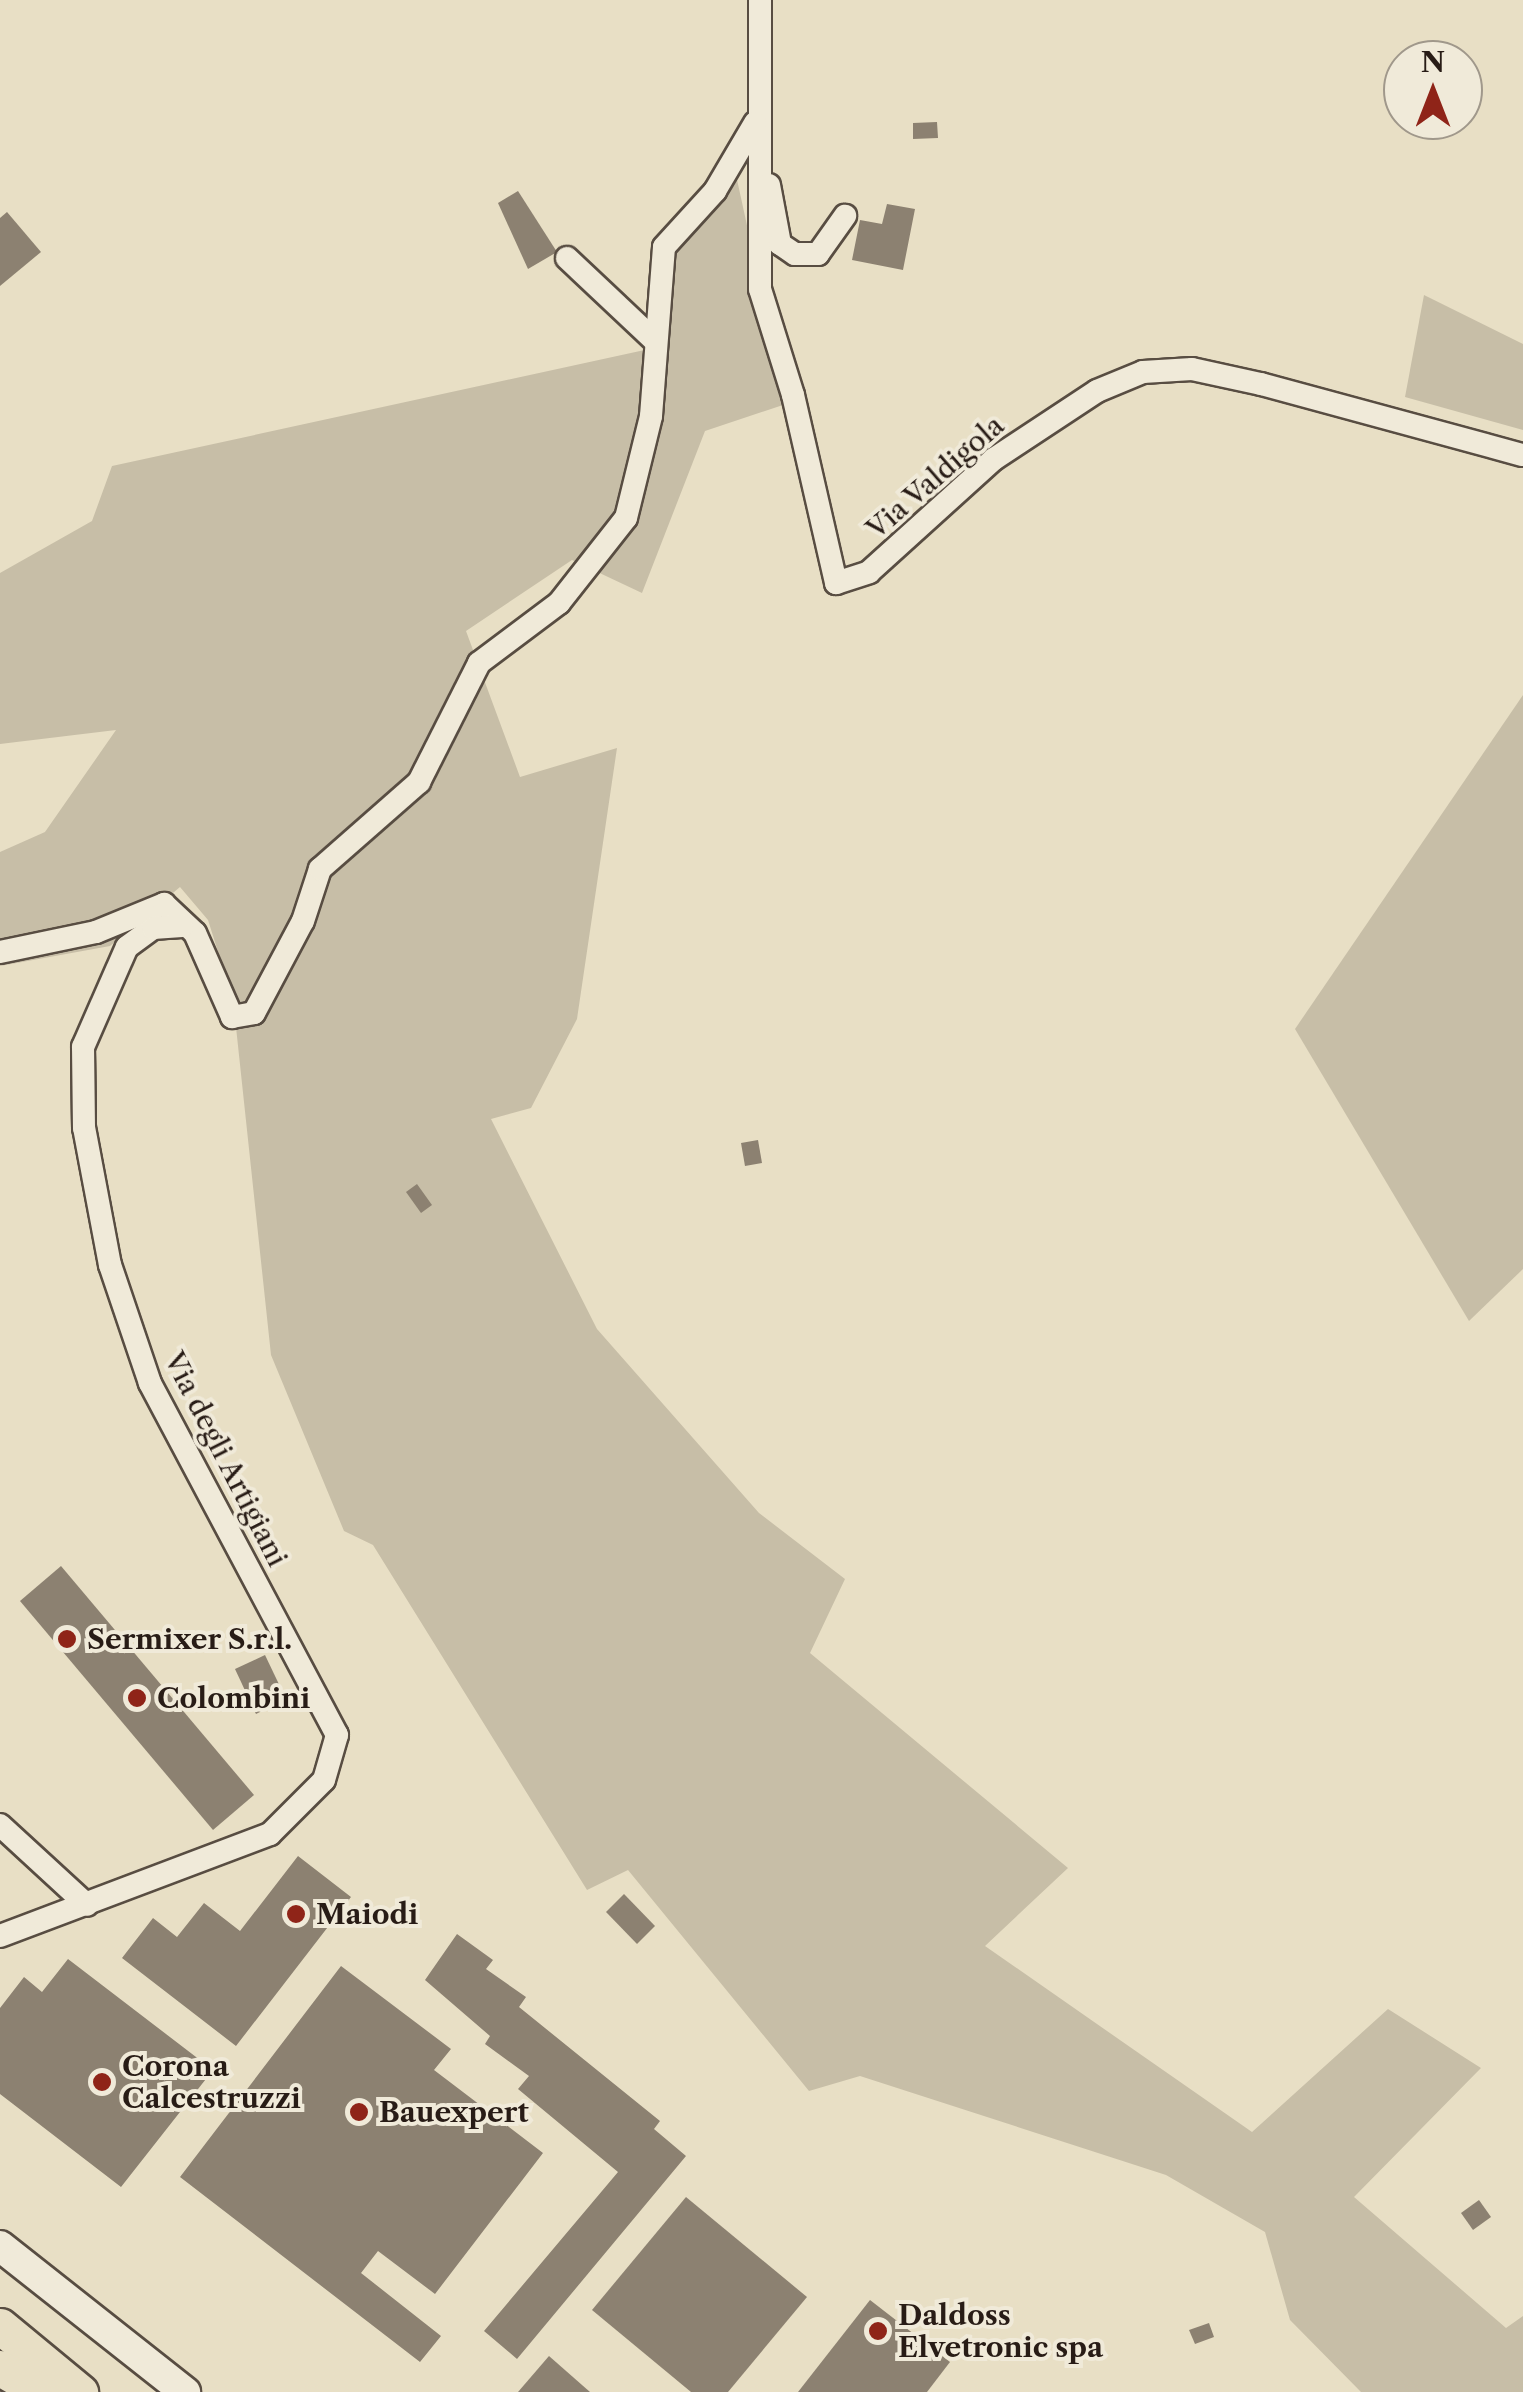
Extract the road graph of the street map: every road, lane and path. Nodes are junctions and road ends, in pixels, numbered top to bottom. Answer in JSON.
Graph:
{"nodes":[{"id":1,"x":760,"y":0,"type":"edge"},
{"id":2,"x":756,"y":123,"type":"junction"},
{"id":3,"x":844,"y":216,"type":"dead end"},
{"id":4,"x":567,"y":258,"type":"dead end"},
{"id":5,"x":655,"y":341,"type":"junction"},
{"id":6,"x":1523,"y":455,"type":"edge"},
{"id":7,"x":182,"y":926,"type":"junction"},
{"id":8,"x":0,"y":952,"type":"edge"},
{"id":9,"x":0,"y":1825,"type":"edge"},
{"id":10,"x":87,"y":1905,"type":"junction"},
{"id":11,"x":0,"y":1936,"type":"edge"},
{"id":12,"x":0,"y":2246,"type":"edge"},
{"id":13,"x":0,"y":2326,"type":"edge"},
{"id":14,"x":0,"y":2351,"type":"edge"},
{"id":15,"x":0,"y":2368,"type":"edge"},
{"id":16,"x":41,"y":2392,"type":"edge"},
{"id":17,"x":80,"y":2392,"type":"edge"},
{"id":18,"x":185,"y":2392,"type":"edge"}],
"edges":[{"from":1,"to":2,"type":"street","name":"Via Valdigola"},
{"from":2,"to":3,"type":"street"},
{"from":2,"to":5,"type":"street"},
{"from":2,"to":6,"type":"street","name":"Via Valdigola"},
{"from":4,"to":5,"type":"street"},
{"from":5,"to":7,"type":"street"},
{"from":7,"to":8,"type":"street"},
{"from":7,"to":10,"type":"street","name":"Via degli Artigiani"},
{"from":9,"to":10,"type":"street"},
{"from":10,"to":11,"type":"street","name":"Via degli Artigiani"},
{"from":12,"to":18,"type":"main road"},
{"from":13,"to":17,"type":"highway"},
{"from":14,"to":17,"type":"highway"},
{"from":15,"to":16,"type":"highway"}]}
